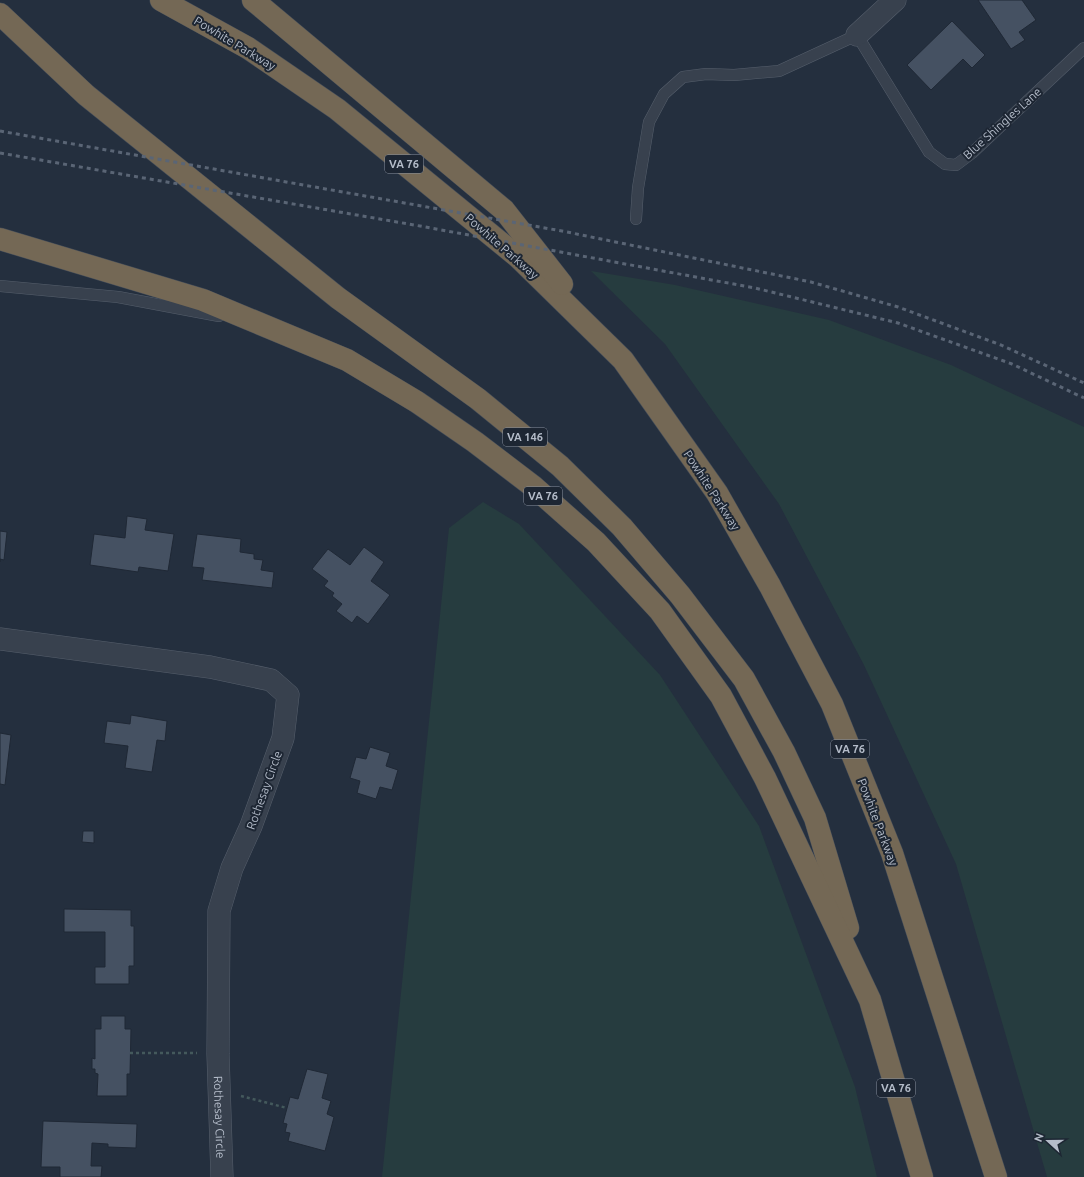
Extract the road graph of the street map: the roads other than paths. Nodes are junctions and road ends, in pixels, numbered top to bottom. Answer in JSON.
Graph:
{"nodes":[{"id":1,"x":161,"y":0,"type":"edge"},
{"id":2,"x":253,"y":0,"type":"edge"},
{"id":3,"x":896,"y":0,"type":"edge"},
{"id":4,"x":0,"y":14,"type":"edge"},
{"id":5,"x":857,"y":35,"type":"junction"},
{"id":6,"x":1084,"y":48,"type":"edge"},
{"id":7,"x":636,"y":219,"type":"dead end"},
{"id":8,"x":0,"y":239,"type":"edge"},
{"id":9,"x":0,"y":286,"type":"edge"},
{"id":10,"x":260,"y":324,"type":"junction"},
{"id":11,"x":623,"y":360,"type":"junction"},
{"id":12,"x":0,"y":639,"type":"edge"},
{"id":13,"x":870,"y":1000,"type":"junction"},
{"id":14,"x":222,"y":1177,"type":"edge"},
{"id":15,"x":922,"y":1177,"type":"edge"},
{"id":16,"x":996,"y":1177,"type":"edge"}],
"edges":[{"from":1,"to":11,"type":"highway","name":"Powhite Parkway","number":"VA 76"},
{"from":2,"to":11,"type":"highway"},
{"from":3,"to":5,"type":"street"},
{"from":4,"to":13,"type":"highway","number":"VA 146"},
{"from":5,"to":6,"type":"lane","name":"Blue Shingles Lane"},
{"from":5,"to":7,"type":"lane"},
{"from":8,"to":10,"type":"highway","number":"VA 76"},
{"from":9,"to":10,"type":"lane"},
{"from":10,"to":13,"type":"highway","number":"VA 76"},
{"from":11,"to":16,"type":"highway","name":"Powhite Parkway","number":"VA 76"},
{"from":12,"to":14,"type":"street","name":"Rothesay Circle"},
{"from":13,"to":15,"type":"highway","number":"VA 76"}]}
